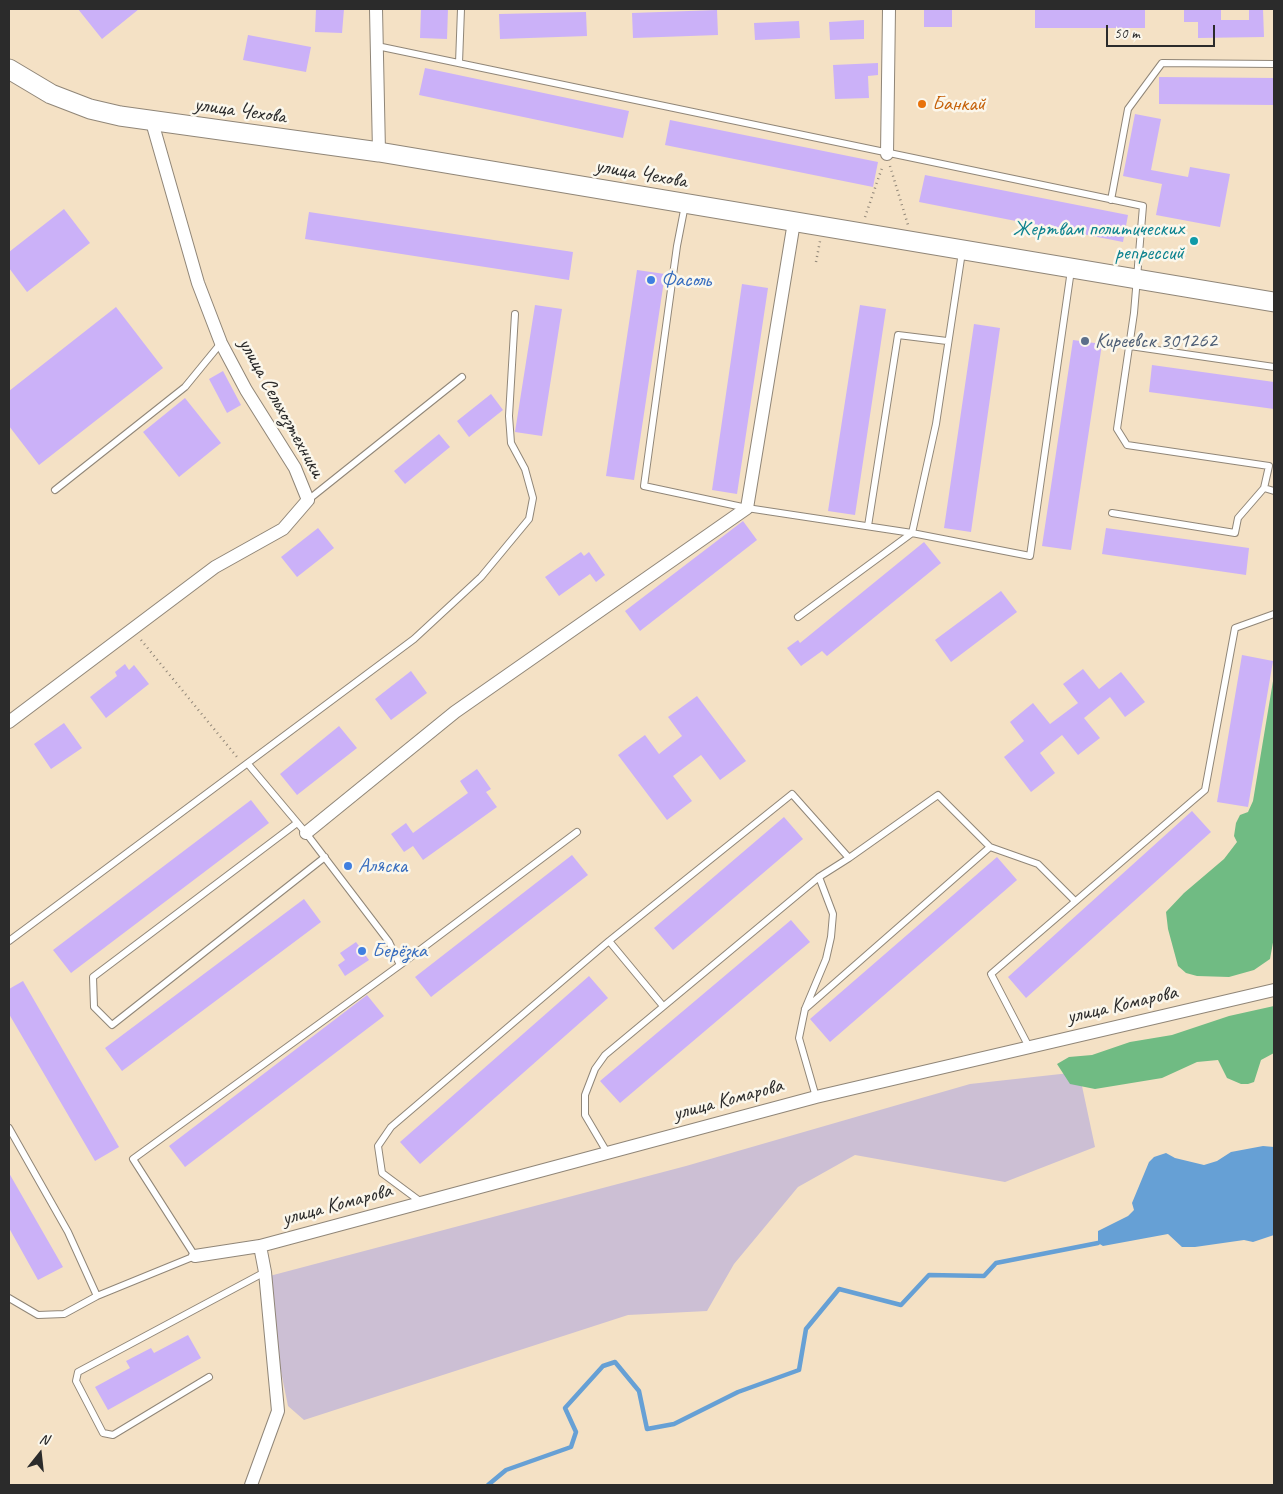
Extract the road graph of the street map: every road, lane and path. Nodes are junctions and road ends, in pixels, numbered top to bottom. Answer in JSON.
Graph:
{"nodes":[{"id":1,"x":376,"y":9,"type":"edge"},
{"id":2,"x":461,"y":9,"type":"edge"},
{"id":3,"x":889,"y":9,"type":"edge"},
{"id":4,"x":376,"y":46,"type":"junction"},
{"id":5,"x":459,"y":63,"type":"junction"},
{"id":6,"x":1274,"y":64,"type":"edge"},
{"id":7,"x":9,"y":69,"type":"edge"},
{"id":8,"x":152,"y":122,"type":"junction"},
{"id":9,"x":379,"y":152,"type":"junction"},
{"id":10,"x":887,"y":154,"type":"junction"},
{"id":11,"x":1111,"y":200,"type":"junction"},
{"id":12,"x":685,"y":204,"type":"junction"},
{"id":13,"x":864,"y":220,"type":"dead end"},
{"id":14,"x":794,"y":222,"type":"junction"},
{"id":15,"x":909,"y":226,"type":"dead end"},
{"id":16,"x":962,"y":249,"type":"junction"},
{"id":17,"x":1071,"y":268,"type":"junction"},
{"id":18,"x":1137,"y":280,"type":"junction"},
{"id":19,"x":1274,"y":302,"type":"edge"},
{"id":20,"x":515,"y":314,"type":"dead end"},
{"id":21,"x":947,"y":341,"type":"junction"},
{"id":22,"x":222,"y":343,"type":"junction"},
{"id":23,"x":1130,"y":346,"type":"junction"},
{"id":24,"x":1274,"y":366,"type":"edge"},
{"id":25,"x":462,"y":377,"type":"dead end"},
{"id":26,"x":1272,"y":466,"type":"edge"},
{"id":27,"x":1264,"y":488,"type":"junction"},
{"id":28,"x":55,"y":490,"type":"dead end"},
{"id":29,"x":1274,"y":491,"type":"edge"},
{"id":30,"x":308,"y":500,"type":"junction"},
{"id":31,"x":746,"y":508,"type":"junction"},
{"id":32,"x":1112,"y":514,"type":"dead end"},
{"id":33,"x":868,"y":526,"type":"junction"},
{"id":34,"x":912,"y":532,"type":"junction"},
{"id":35,"x":1274,"y":614,"type":"edge"},
{"id":36,"x":798,"y":617,"type":"dead end"},
{"id":37,"x":133,"y":630,"type":"junction"},
{"id":38,"x":9,"y":722,"type":"edge"},
{"id":39,"x":246,"y":765,"type":"junction"},
{"id":40,"x":297,"y":823,"type":"junction"},
{"id":41,"x":577,"y":832,"type":"dead end"},
{"id":42,"x":306,"y":833,"type":"junction"},
{"id":43,"x":990,"y":847,"type":"junction"},
{"id":44,"x":324,"y":857,"type":"junction"},
{"id":45,"x":848,"y":858,"type":"junction"},
{"id":46,"x":820,"y":878,"type":"junction"},
{"id":47,"x":1075,"y":901,"type":"junction"},
{"id":48,"x":9,"y":941,"type":"edge"},
{"id":49,"x":609,"y":941,"type":"junction"},
{"id":50,"x":400,"y":965,"type":"junction"},
{"id":51,"x":1274,"y":990,"type":"edge"},
{"id":52,"x":663,"y":1006,"type":"junction"},
{"id":53,"x":805,"y":1009,"type":"junction"},
{"id":54,"x":1029,"y":1047,"type":"junction"},
{"id":55,"x":816,"y":1097,"type":"junction"},
{"id":56,"x":9,"y":1128,"type":"edge"},
{"id":57,"x":608,"y":1154,"type":"junction"},
{"id":58,"x":421,"y":1202,"type":"junction"},
{"id":59,"x":260,"y":1246,"type":"junction"},
{"id":60,"x":195,"y":1256,"type":"junction"},
{"id":61,"x":265,"y":1272,"type":"junction"},
{"id":62,"x":97,"y":1296,"type":"junction"},
{"id":63,"x":9,"y":1298,"type":"edge"},
{"id":64,"x":209,"y":1376,"type":"dead end"},
{"id":65,"x":251,"y":1485,"type":"edge"}],
"edges":[{"from":1,"to":4,"type":"street"},
{"from":2,"to":5,"type":"lane"},
{"from":3,"to":10,"type":"street"},
{"from":4,"to":5,"type":"lane"},
{"from":4,"to":9,"type":"street"},
{"from":5,"to":10,"type":"lane"},
{"from":6,"to":11,"type":"lane"},
{"from":7,"to":8,"type":"main road","name":"улица Чехова"},
{"from":8,"to":9,"type":"main road","name":"улица Чехова"},
{"from":8,"to":22,"type":"street","name":"улица Сельхозтехники"},
{"from":9,"to":12,"type":"main road","name":"улица Чехова"},
{"from":10,"to":11,"type":"lane"},
{"from":10,"to":13,"type":"path"},
{"from":10,"to":15,"type":"path"},
{"from":11,"to":18,"type":"lane"},
{"from":12,"to":14,"type":"main road","name":"улица Чехова"},
{"from":12,"to":31,"type":"lane"},
{"from":14,"to":16,"type":"main road","name":"улица Чехова"},
{"from":14,"to":31,"type":"street"},
{"from":16,"to":17,"type":"main road","name":"улица Чехова"},
{"from":16,"to":21,"type":"lane"},
{"from":17,"to":18,"type":"main road","name":"улица Чехова"},
{"from":17,"to":34,"type":"lane"},
{"from":18,"to":19,"type":"main road","name":"улица Чехова"},
{"from":18,"to":23,"type":"lane"},
{"from":20,"to":39,"type":"lane"},
{"from":21,"to":33,"type":"lane"},
{"from":21,"to":34,"type":"lane"},
{"from":22,"to":28,"type":"lane"},
{"from":22,"to":30,"type":"street","name":"улица Сельхозтехники"},
{"from":23,"to":24,"type":"lane"},
{"from":23,"to":26,"type":"lane"},
{"from":25,"to":30,"type":"lane"},
{"from":26,"to":27,"type":"lane"},
{"from":27,"to":29,"type":"lane"},
{"from":27,"to":32,"type":"lane"},
{"from":30,"to":37,"type":"street","name":"улица Сельхозтехники"},
{"from":31,"to":33,"type":"lane"},
{"from":31,"to":42,"type":"street"},
{"from":33,"to":34,"type":"lane"},
{"from":34,"to":36,"type":"lane"},
{"from":35,"to":47,"type":"lane"},
{"from":37,"to":38,"type":"street","name":"улица Сельхозтехники"},
{"from":37,"to":39,"type":"path"},
{"from":39,"to":40,"type":"lane"},
{"from":39,"to":48,"type":"lane"},
{"from":40,"to":42,"type":"lane"},
{"from":40,"to":44,"type":"lane"},
{"from":41,"to":50,"type":"lane"},
{"from":42,"to":44,"type":"lane"},
{"from":43,"to":45,"type":"lane"},
{"from":43,"to":47,"type":"lane"},
{"from":43,"to":53,"type":"lane"},
{"from":44,"to":50,"type":"lane"},
{"from":45,"to":46,"type":"lane"},
{"from":45,"to":49,"type":"lane"},
{"from":46,"to":52,"type":"lane"},
{"from":46,"to":53,"type":"lane"},
{"from":47,"to":54,"type":"lane"},
{"from":49,"to":52,"type":"lane"},
{"from":49,"to":58,"type":"lane"},
{"from":50,"to":60,"type":"lane"},
{"from":51,"to":54,"type":"street","name":"улица Комарова"},
{"from":52,"to":57,"type":"lane"},
{"from":53,"to":55,"type":"lane"},
{"from":54,"to":55,"type":"street","name":"улица Комарова"},
{"from":55,"to":57,"type":"street","name":"улица Комарова"},
{"from":56,"to":62,"type":"lane"},
{"from":57,"to":58,"type":"street","name":"улица Комарова"},
{"from":58,"to":59,"type":"street","name":"улица Комарова"},
{"from":59,"to":60,"type":"street","name":"улица Комарова"},
{"from":59,"to":61,"type":"street"},
{"from":60,"to":62,"type":"lane"},
{"from":61,"to":64,"type":"lane"},
{"from":61,"to":65,"type":"street"},
{"from":62,"to":63,"type":"lane"}]}
